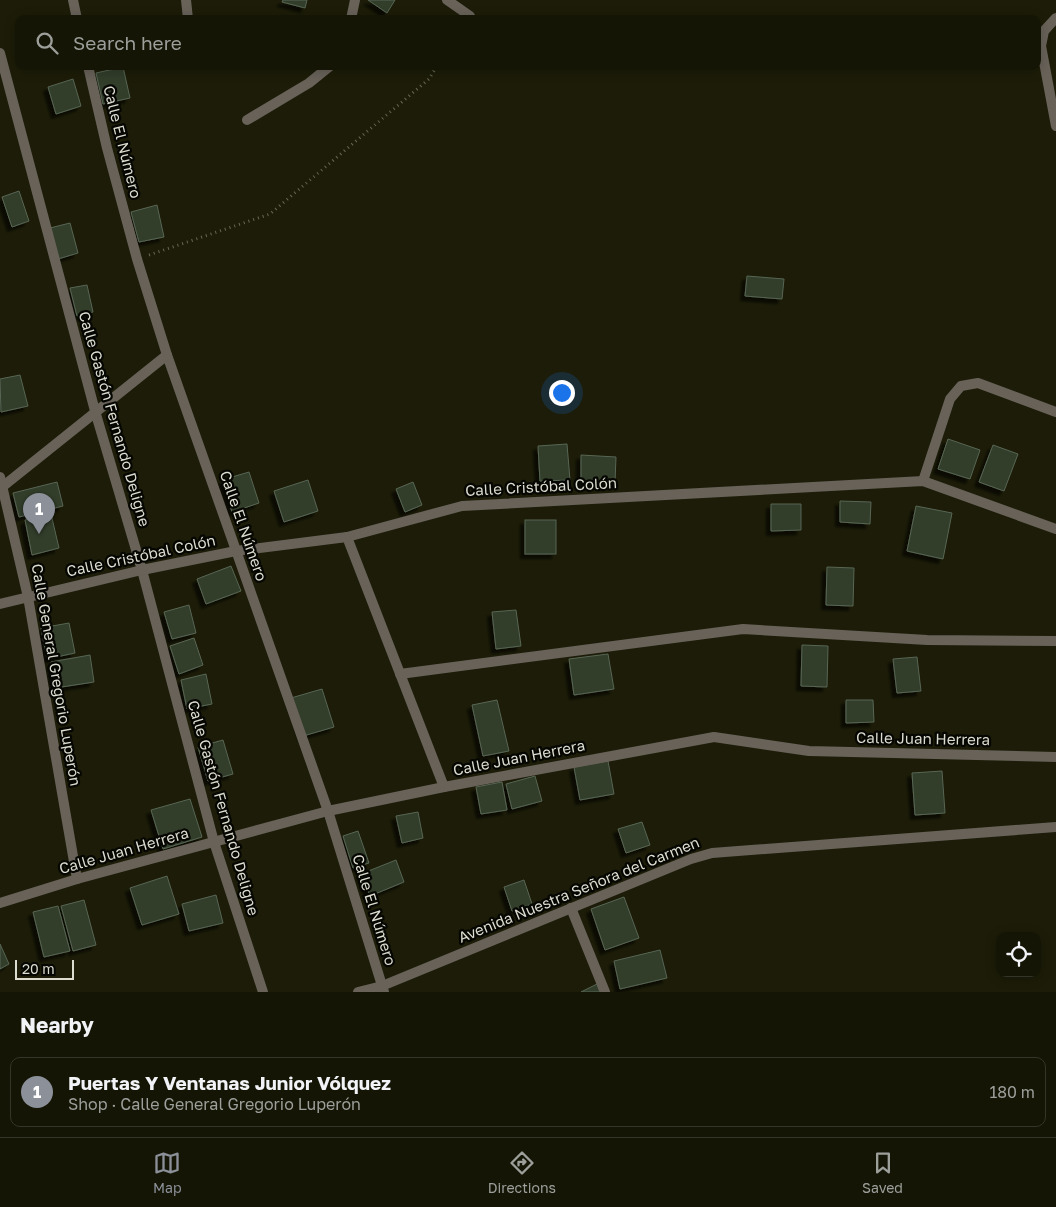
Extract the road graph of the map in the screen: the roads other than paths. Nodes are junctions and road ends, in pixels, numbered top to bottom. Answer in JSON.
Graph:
{"nodes":[{"id":1,"x":73,"y":0,"type":"edge"},
{"id":2,"x":186,"y":0,"type":"edge"},
{"id":3,"x":354,"y":0,"type":"edge"},
{"id":4,"x":447,"y":0,"type":"edge"},
{"id":5,"x":77,"y":15,"type":"edge"},
{"id":6,"x":188,"y":15,"type":"edge"},
{"id":7,"x":352,"y":15,"type":"edge"},
{"id":8,"x":469,"y":15,"type":"edge"},
{"id":9,"x":1056,"y":18,"type":"edge"},
{"id":10,"x":0,"y":53,"type":"edge"},
{"id":11,"x":89,"y":70,"type":"edge"},
{"id":12,"x":325,"y":70,"type":"edge"},
{"id":13,"x":247,"y":120,"type":"dead end"},
{"id":14,"x":1056,"y":126,"type":"edge"},
{"id":15,"x":167,"y":355,"type":"junction"},
{"id":16,"x":95,"y":411,"type":"junction"},
{"id":17,"x":1056,"y":412,"type":"edge"},
{"id":18,"x":923,"y":481,"type":"junction"},
{"id":19,"x":1,"y":482,"type":"edge"},
{"id":20,"x":1056,"y":529,"type":"edge"},
{"id":21,"x":347,"y":537,"type":"junction"},
{"id":22,"x":236,"y":551,"type":"junction"},
{"id":23,"x":142,"y":570,"type":"junction"},
{"id":24,"x":28,"y":597,"type":"junction"},
{"id":25,"x":0,"y":604,"type":"edge"},
{"id":26,"x":1056,"y":641,"type":"edge"},
{"id":27,"x":400,"y":674,"type":"junction"},
{"id":28,"x":1056,"y":757,"type":"edge"},
{"id":29,"x":444,"y":787,"type":"junction"},
{"id":30,"x":328,"y":810,"type":"junction"},
{"id":31,"x":1056,"y":827,"type":"edge"},
{"id":32,"x":214,"y":842,"type":"junction"},
{"id":33,"x":77,"y":879,"type":"junction"},
{"id":34,"x":0,"y":903,"type":"edge"},
{"id":35,"x":571,"y":908,"type":"junction"},
{"id":36,"x":383,"y":989,"type":"edge"},
{"id":37,"x":263,"y":992,"type":"edge"},
{"id":38,"x":358,"y":992,"type":"edge"},
{"id":39,"x":605,"y":992,"type":"edge"}],
"edges":[{"from":1,"to":5,"type":"street"},
{"from":2,"to":6,"type":"street"},
{"from":3,"to":7,"type":"street"},
{"from":4,"to":8,"type":"street"},
{"from":9,"to":14,"type":"street"},
{"from":10,"to":16,"type":"street","name":"Calle Gastón Fernando Deligne"},
{"from":11,"to":15,"type":"street","name":"Calle El Número"},
{"from":12,"to":13,"type":"street"},
{"from":15,"to":16,"type":"street"},
{"from":15,"to":22,"type":"street","name":"Calle El Número"},
{"from":16,"to":19,"type":"street"},
{"from":16,"to":23,"type":"street","name":"Calle Gastón Fernando Deligne"},
{"from":17,"to":18,"type":"street"},
{"from":18,"to":20,"type":"street","name":"Calle Cristóbal Colón"},
{"from":18,"to":21,"type":"street","name":"Calle Cristóbal Colón"},
{"from":19,"to":24,"type":"street","name":"Calle General Gregorio Luperón"},
{"from":21,"to":22,"type":"street","name":"Calle Cristóbal Colón"},
{"from":21,"to":27,"type":"street"},
{"from":22,"to":23,"type":"street","name":"Calle Cristóbal Colón"},
{"from":22,"to":30,"type":"street","name":"Calle El Número"},
{"from":23,"to":24,"type":"street","name":"Calle Cristóbal Colón"},
{"from":23,"to":32,"type":"street","name":"Calle Gastón Fernando Deligne"},
{"from":24,"to":25,"type":"street","name":"Calle Cristóbal Colón"},
{"from":24,"to":33,"type":"street","name":"Calle General Gregorio Luperón"},
{"from":26,"to":27,"type":"street"},
{"from":27,"to":29,"type":"street"},
{"from":28,"to":29,"type":"street","name":"Calle Juan Herrera"},
{"from":29,"to":30,"type":"street","name":"Calle Juan Herrera"},
{"from":30,"to":32,"type":"street","name":"Calle Juan Herrera"},
{"from":30,"to":36,"type":"street","name":"Calle El Número"},
{"from":31,"to":35,"type":"street","name":"Avenida Nuestra Señora del Carmen"},
{"from":32,"to":33,"type":"street","name":"Calle Juan Herrera"},
{"from":32,"to":37,"type":"street","name":"Calle Gastón Fernando Deligne"},
{"from":33,"to":34,"type":"street","name":"Calle Juan Herrera"},
{"from":35,"to":36,"type":"street","name":"Avenida Nuestra Señora del Carmen"},
{"from":35,"to":39,"type":"street"},
{"from":36,"to":38,"type":"street","name":"Avenida Nuestra Señora del Carmen"}]}
